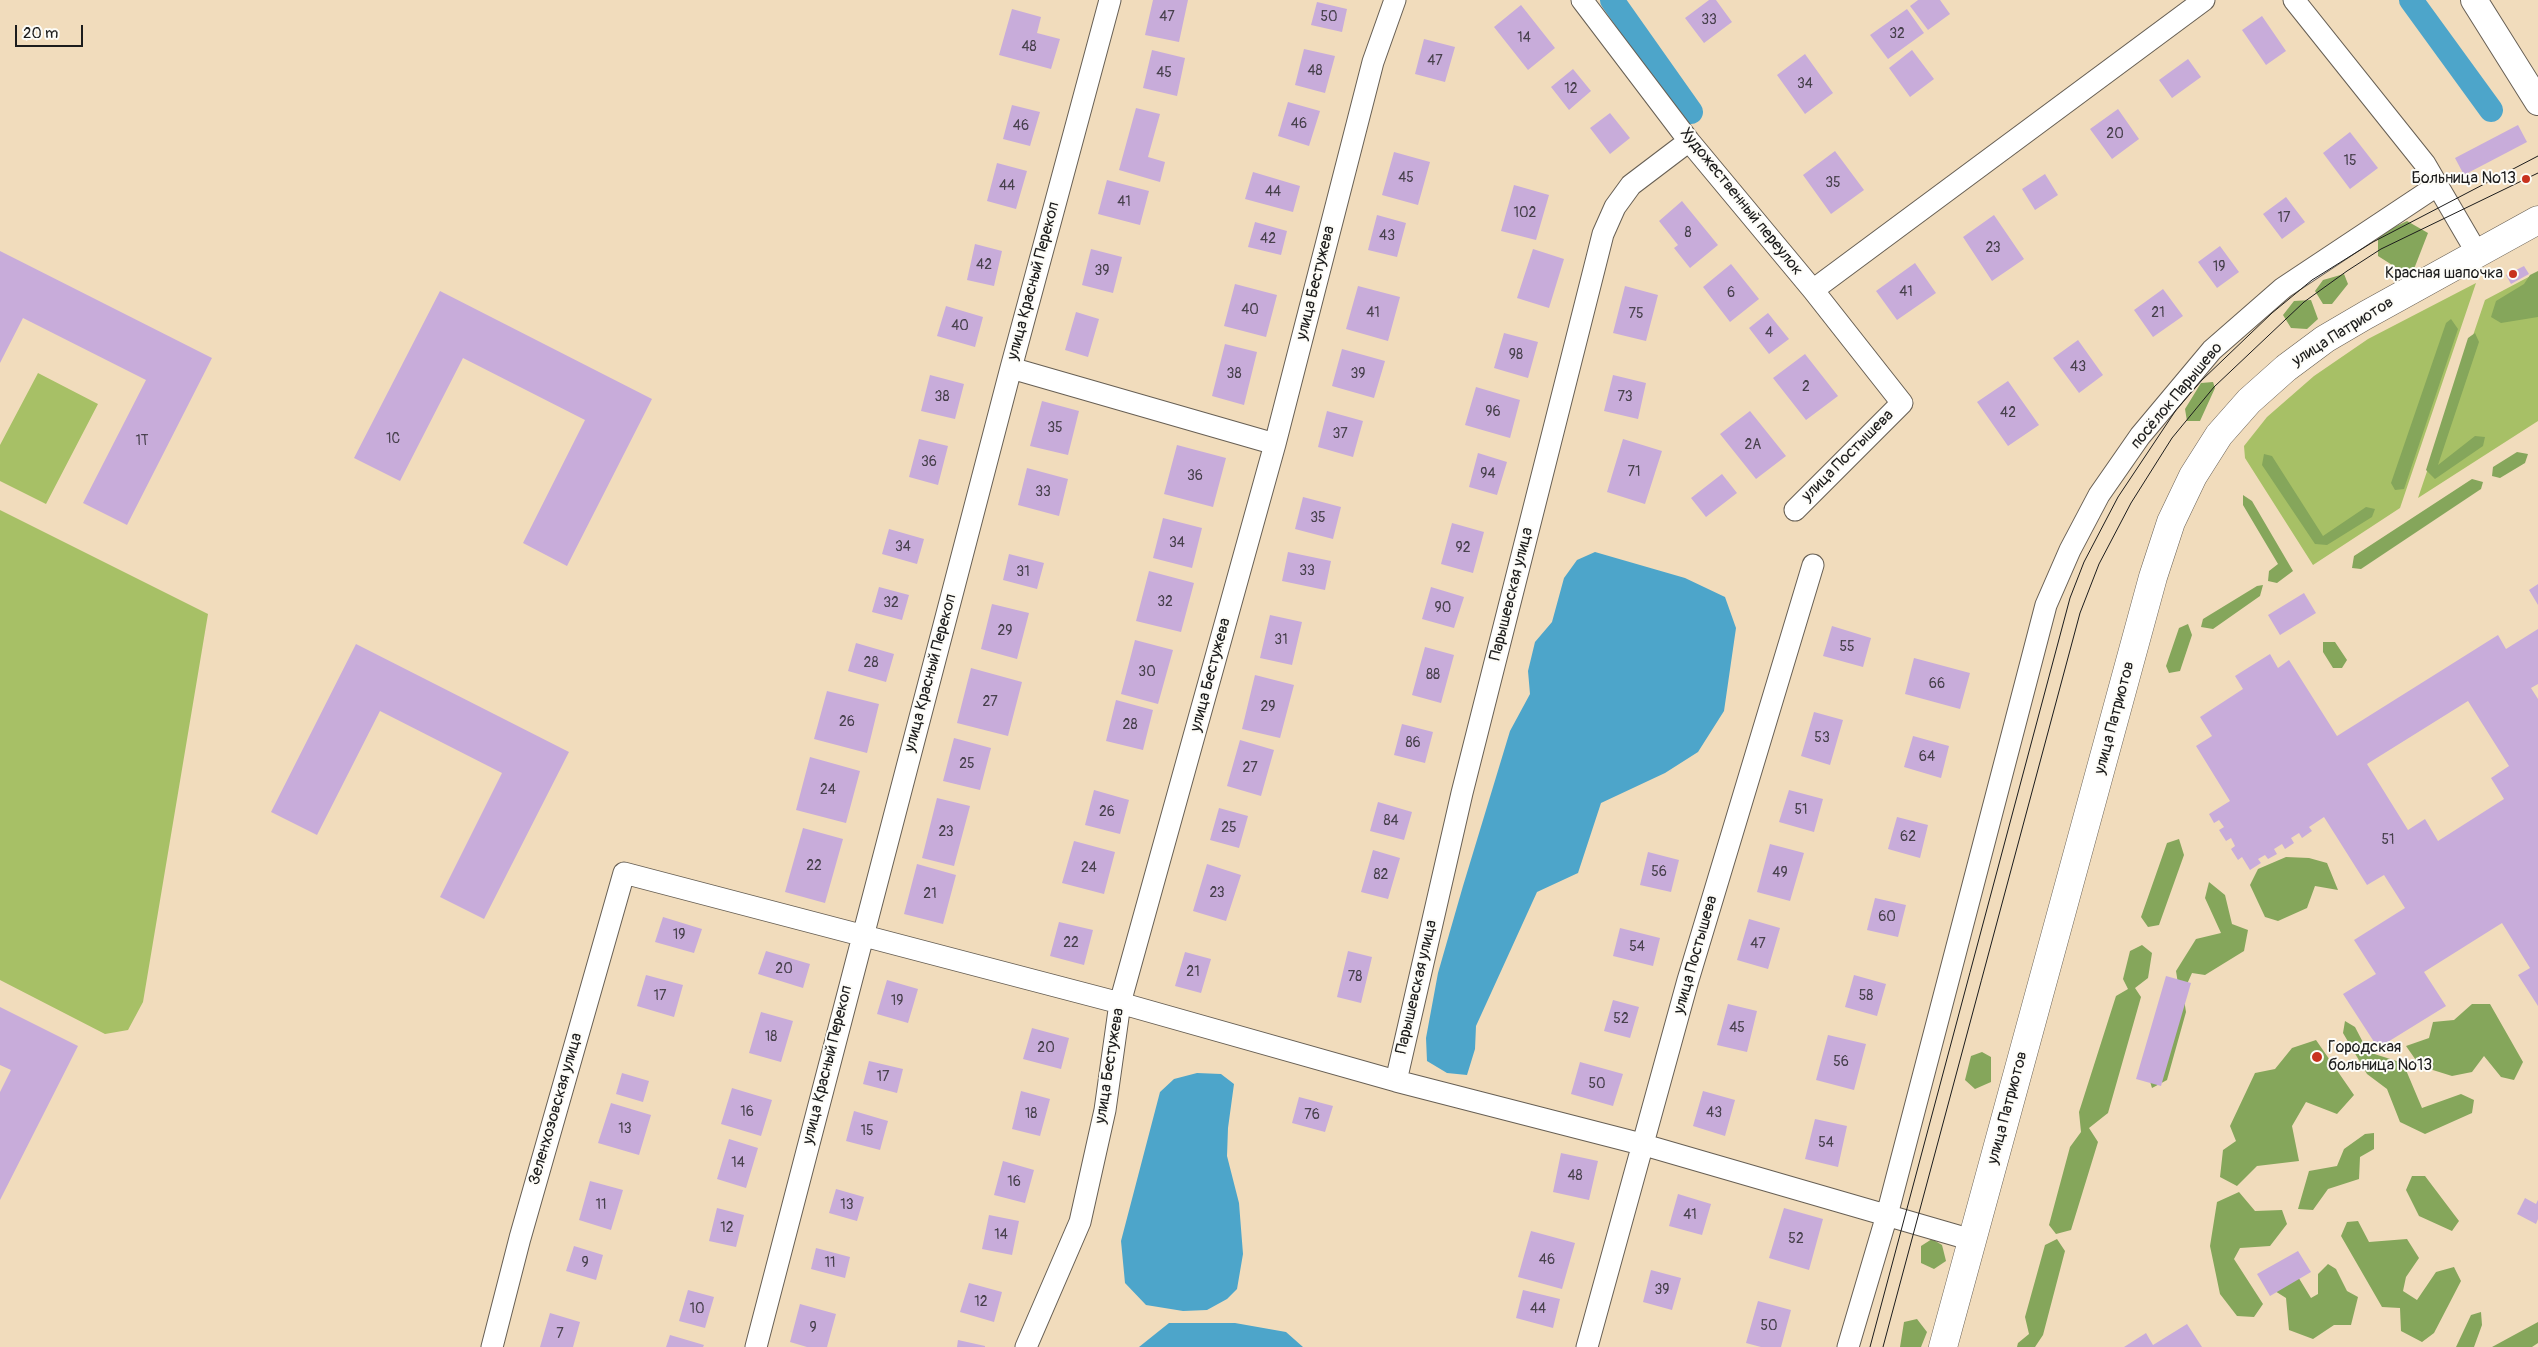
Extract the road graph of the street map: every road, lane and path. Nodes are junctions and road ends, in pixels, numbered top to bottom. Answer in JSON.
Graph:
{"nodes":[{"id":1,"x":1110,"y":0,"type":"edge"},
{"id":2,"x":1395,"y":0,"type":"edge"},
{"id":3,"x":1582,"y":0,"type":"edge"},
{"id":4,"x":2204,"y":0,"type":"edge"},
{"id":5,"x":2294,"y":0,"type":"edge"},
{"id":6,"x":2474,"y":0,"type":"edge"},
{"id":7,"x":2538,"y":102,"type":"edge"},
{"id":8,"x":1689,"y":141,"type":"junction"},
{"id":9,"x":2438,"y":185,"type":"junction"},
{"id":10,"x":2538,"y":220,"type":"edge"},
{"id":11,"x":2477,"y":253,"type":"junction"},
{"id":12,"x":1813,"y":290,"type":"junction"},
{"id":13,"x":1011,"y":368,"type":"junction"},
{"id":14,"x":1902,"y":403,"type":"joint"},
{"id":15,"x":1275,"y":444,"type":"junction"},
{"id":16,"x":1795,"y":510,"type":"dead end"},
{"id":17,"x":1813,"y":565,"type":"dead end"},
{"id":18,"x":862,"y":934,"type":"junction"},
{"id":19,"x":1120,"y":1003,"type":"junction"},
{"id":20,"x":1396,"y":1081,"type":"junction"},
{"id":21,"x":1641,"y":1144,"type":"junction"},
{"id":22,"x":1887,"y":1215,"type":"junction"},
{"id":23,"x":1972,"y":1240,"type":"junction"},
{"id":24,"x":492,"y":1347,"type":"edge"},
{"id":25,"x":756,"y":1347,"type":"edge"},
{"id":26,"x":1026,"y":1347,"type":"edge"},
{"id":27,"x":1587,"y":1347,"type":"edge"},
{"id":28,"x":1848,"y":1347,"type":"edge"},
{"id":29,"x":1943,"y":1347,"type":"edge"}],
"edges":[{"from":1,"to":13,"type":"street","name":"улица Красный Перекоп"},
{"from":2,"to":15,"type":"street","name":"улица Бестужева"},
{"from":3,"to":8,"type":"street","name":"Художественный переулок"},
{"from":4,"to":12,"type":"street"},
{"from":5,"to":9,"type":"street"},
{"from":6,"to":7,"type":"street"},
{"from":8,"to":12,"type":"street","name":"Художественный переулок"},
{"from":8,"to":20,"type":"street","name":"Парышевская улица"},
{"from":9,"to":11,"type":"street"},
{"from":9,"to":22,"type":"street","name":"посёлок Парышево"},
{"from":10,"to":11,"type":"main road","name":"улица Патриотов"},
{"from":11,"to":23,"type":"main road","name":"улица Патриотов"},
{"from":12,"to":14,"type":"street","name":"Художественный переулок"},
{"from":13,"to":15,"type":"street"},
{"from":13,"to":18,"type":"street","name":"улица Красный Перекоп"},
{"from":14,"to":16,"type":"street","name":"улица Постышева"},
{"from":15,"to":19,"type":"street","name":"улица Бестужева"},
{"from":17,"to":21,"type":"street","name":"улица Постышева"},
{"from":18,"to":19,"type":"street"},
{"from":18,"to":24,"type":"street","name":"Зеленхозовская улица"},
{"from":18,"to":25,"type":"street","name":"улица Красный Перекоп"},
{"from":19,"to":20,"type":"street"},
{"from":19,"to":26,"type":"street","name":"улица Бестужева"},
{"from":20,"to":21,"type":"street"},
{"from":21,"to":22,"type":"street"},
{"from":21,"to":27,"type":"street","name":"улица Постышева"},
{"from":22,"to":23,"type":"street"},
{"from":22,"to":28,"type":"street"},
{"from":23,"to":29,"type":"main road","name":"улица Патриотов"}]}
